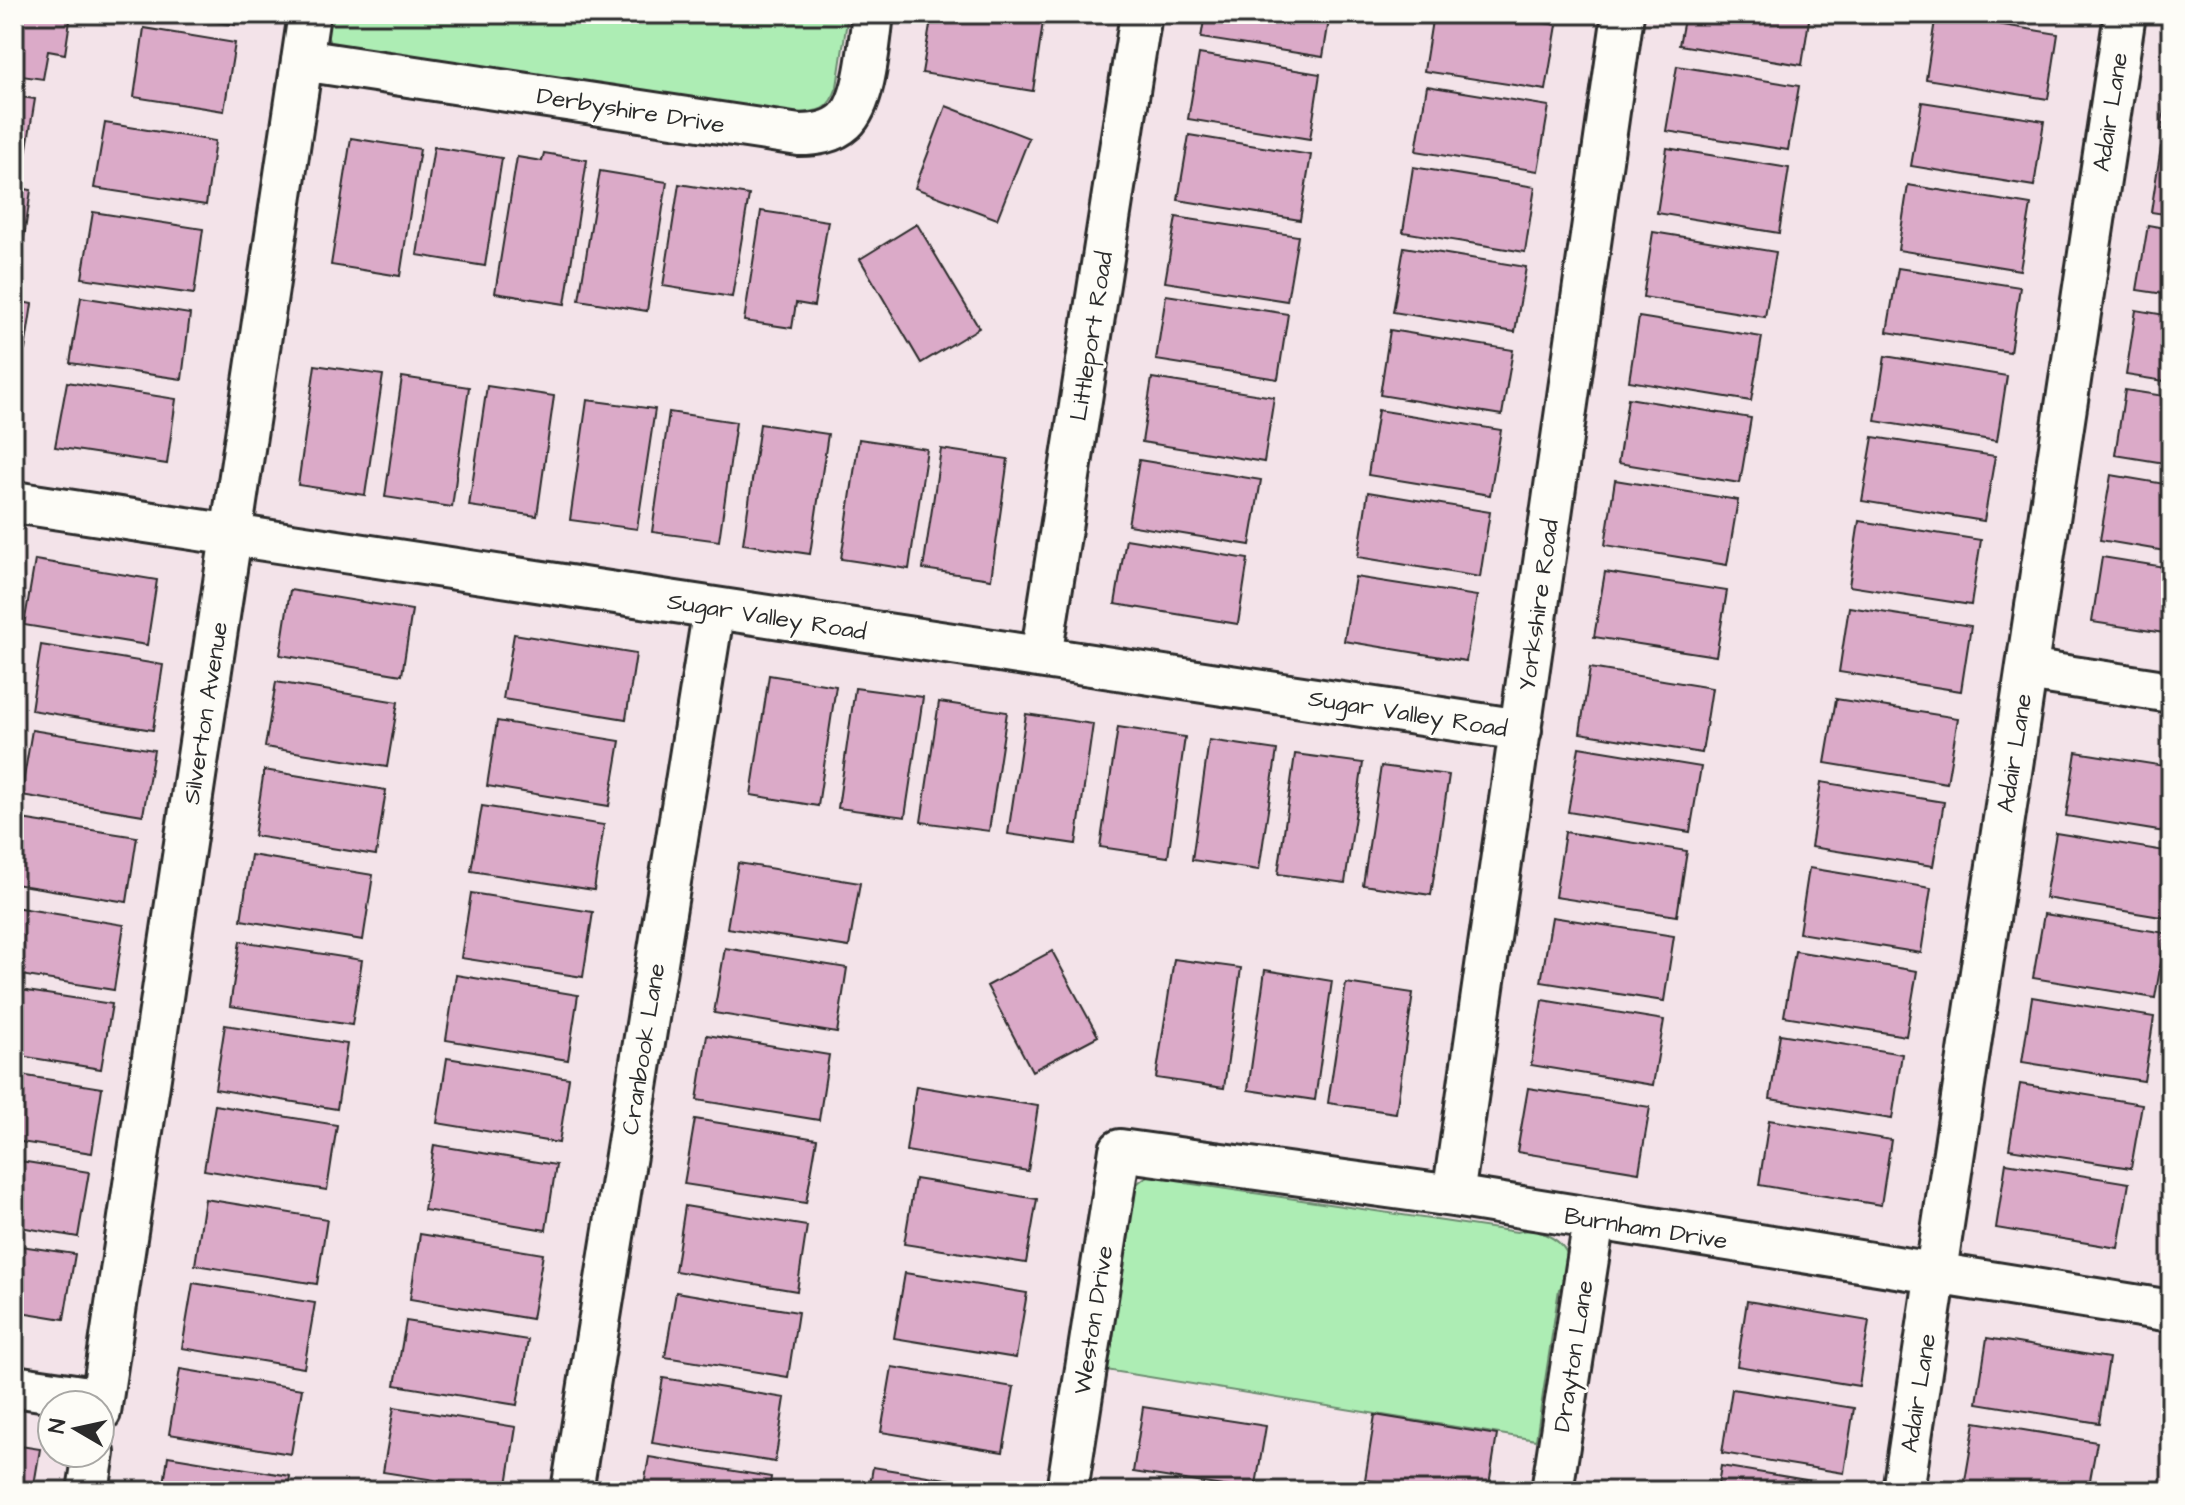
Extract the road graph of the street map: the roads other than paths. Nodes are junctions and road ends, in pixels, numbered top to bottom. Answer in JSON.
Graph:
{"nodes":[{"id":1,"x":309,"y":14,"type":"edge"},
{"id":2,"x":873,"y":14,"type":"edge"},
{"id":3,"x":1141,"y":14,"type":"edge"},
{"id":4,"x":1623,"y":14,"type":"edge"},
{"id":5,"x":2125,"y":14,"type":"edge"},
{"id":6,"x":302,"y":60,"type":"junction"},
{"id":7,"x":14,"y":502,"type":"edge"},
{"id":8,"x":232,"y":535,"type":"junction"},
{"id":9,"x":714,"y":608,"type":"junction"},
{"id":10,"x":1041,"y":657,"type":"junction"},
{"id":11,"x":2027,"y":670,"type":"junction"},
{"id":12,"x":2171,"y":692,"type":"edge"},
{"id":13,"x":1521,"y":730,"type":"junction"},
{"id":14,"x":1120,"y":1150,"type":"joint"},
{"id":15,"x":1453,"y":1196,"type":"junction"},
{"id":16,"x":1594,"y":1220,"type":"junction"},
{"id":17,"x":1936,"y":1275,"type":"junction"},
{"id":18,"x":2171,"y":1311,"type":"edge"},
{"id":19,"x":14,"y":1386,"type":"edge"},
{"id":20,"x":104,"y":1389,"type":"edge"},
{"id":21,"x":36,"y":1391,"type":"edge"},
{"id":22,"x":91,"y":1469,"type":"edge"},
{"id":23,"x":88,"y":1491,"type":"edge"},
{"id":24,"x":572,"y":1491,"type":"edge"},
{"id":25,"x":1067,"y":1491,"type":"edge"},
{"id":26,"x":1552,"y":1491,"type":"edge"},
{"id":27,"x":1903,"y":1491,"type":"edge"}],
"edges":[{"from":1,"to":6,"type":"street","name":"Silverton Avenue"},
{"from":2,"to":6,"type":"street","name":"Derbyshire Drive"},
{"from":3,"to":10,"type":"street","name":"Littleport Road"},
{"from":4,"to":13,"type":"street","name":"Yorkshire Road"},
{"from":5,"to":11,"type":"street","name":"Adair Lane"},
{"from":6,"to":8,"type":"street","name":"Silverton Avenue"},
{"from":7,"to":8,"type":"street","name":"Sugar Valley Road"},
{"from":8,"to":9,"type":"street","name":"Sugar Valley Road"},
{"from":8,"to":20,"type":"street","name":"Silverton Avenue"},
{"from":9,"to":10,"type":"street","name":"Sugar Valley Road"},
{"from":9,"to":24,"type":"street","name":"Cranbook Lane"},
{"from":10,"to":13,"type":"street","name":"Sugar Valley Road"},
{"from":11,"to":12,"type":"street"},
{"from":11,"to":17,"type":"street","name":"Adair Lane"},
{"from":13,"to":15,"type":"street","name":"Yorkshire Road"},
{"from":14,"to":15,"type":"street","name":"Burnham Drive"},
{"from":14,"to":25,"type":"street","name":"Weston Drive"},
{"from":15,"to":16,"type":"street","name":"Burnham Drive"},
{"from":16,"to":17,"type":"street","name":"Burnham Drive"},
{"from":16,"to":26,"type":"street","name":"Drayton Lane"},
{"from":17,"to":18,"type":"street","name":"Burnham Drive"},
{"from":17,"to":27,"type":"street","name":"Adair Lane"},
{"from":19,"to":21,"type":"street"},
{"from":22,"to":23,"type":"street"}]}
